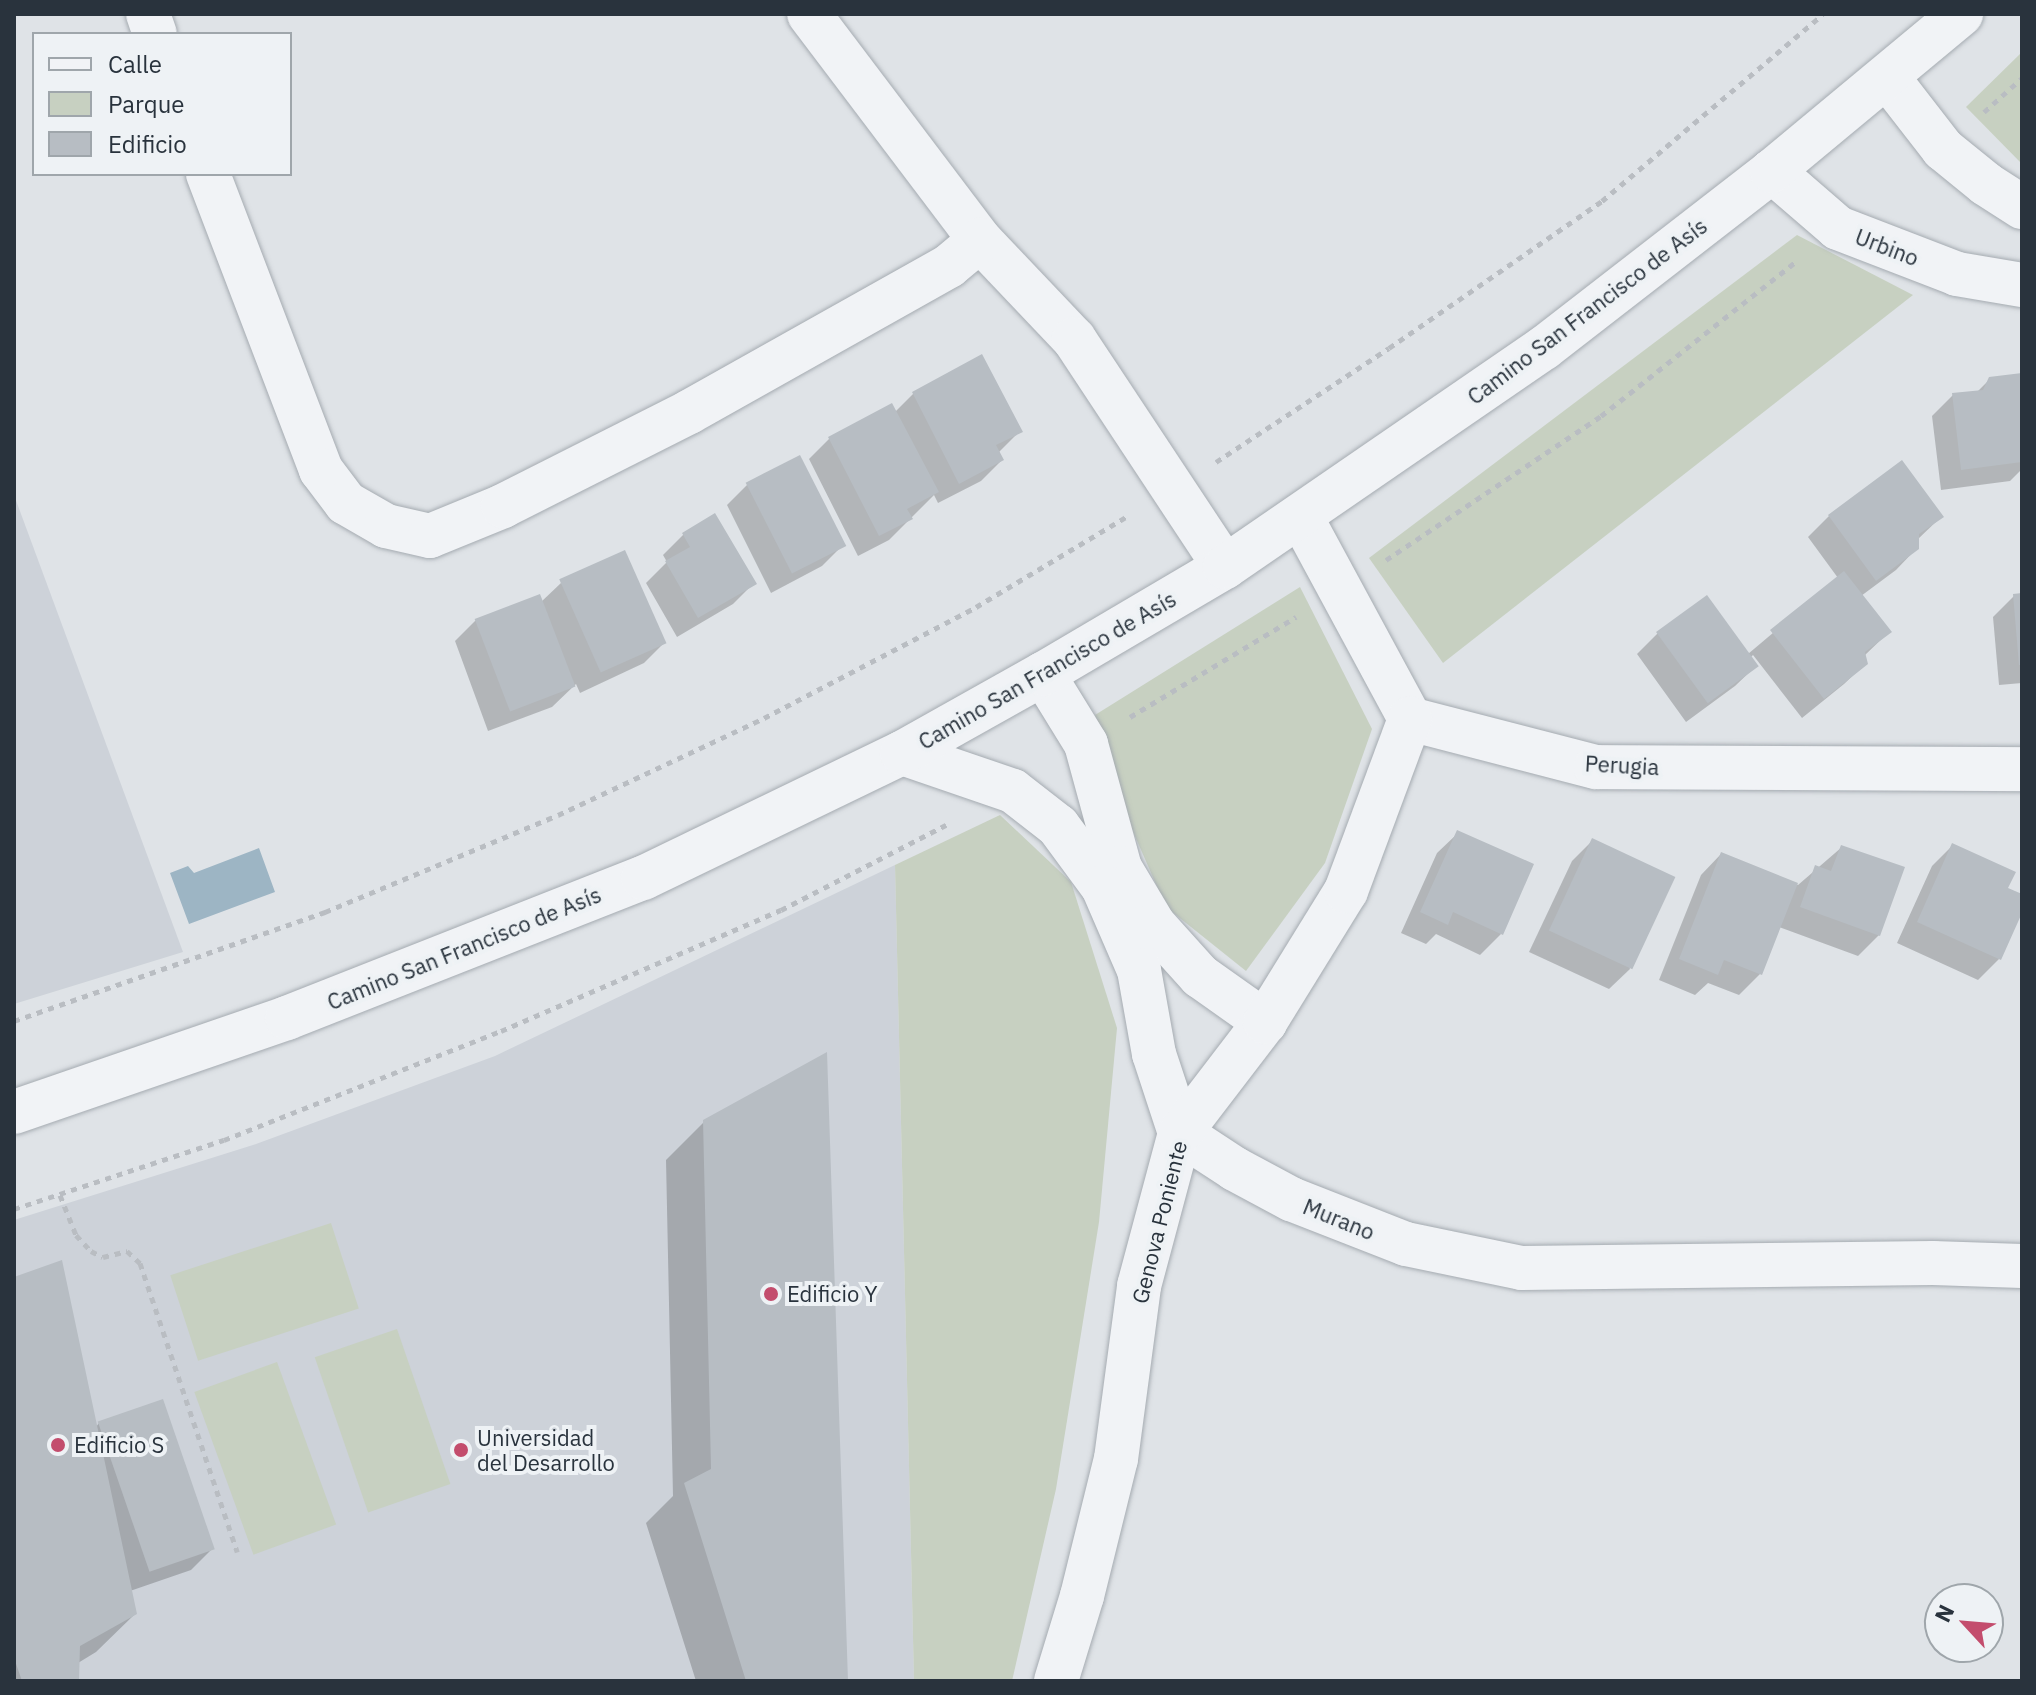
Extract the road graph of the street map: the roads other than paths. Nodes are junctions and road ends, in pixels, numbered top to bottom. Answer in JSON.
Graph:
{"nodes":[{"id":1,"x":809,"y":14,"type":"edge"},
{"id":2,"x":1961,"y":14,"type":"edge"},
{"id":3,"x":1888,"y":78,"type":"junction"},
{"id":4,"x":1772,"y":171,"type":"junction"},
{"id":5,"x":209,"y":176,"type":"edge"},
{"id":6,"x":2022,"y":207,"type":"edge"},
{"id":7,"x":980,"y":240,"type":"junction"},
{"id":8,"x":2022,"y":285,"type":"edge"},
{"id":9,"x":1301,"y":517,"type":"junction"},
{"id":10,"x":1225,"y":567,"type":"junction"},
{"id":11,"x":1043,"y":674,"type":"junction"},
{"id":12,"x":1410,"y":719,"type":"junction"},
{"id":13,"x":902,"y":753,"type":"junction"},
{"id":14,"x":2022,"y":769,"type":"edge"},
{"id":15,"x":1265,"y":1022,"type":"junction"},
{"id":16,"x":14,"y":1112,"type":"edge"},
{"id":17,"x":1180,"y":1133,"type":"junction"},
{"id":18,"x":2022,"y":1266,"type":"edge"},
{"id":19,"x":1056,"y":1681,"type":"edge"}],
"edges":[{"from":1,"to":7,"type":"street"},
{"from":2,"to":3,"type":"street","name":"Camino San Francisco de Asís"},
{"from":3,"to":4,"type":"street","name":"Camino San Francisco de Asís"},
{"from":3,"to":6,"type":"street"},
{"from":4,"to":8,"type":"street","name":"Urbino"},
{"from":4,"to":9,"type":"street","name":"Camino San Francisco de Asís"},
{"from":5,"to":7,"type":"street"},
{"from":7,"to":10,"type":"street"},
{"from":9,"to":10,"type":"street","name":"Camino San Francisco de Asís"},
{"from":9,"to":12,"type":"street"},
{"from":10,"to":11,"type":"street","name":"Camino San Francisco de Asís"},
{"from":11,"to":13,"type":"street","name":"Camino San Francisco de Asís"},
{"from":11,"to":15,"type":"street"},
{"from":12,"to":14,"type":"street","name":"Perugia"},
{"from":12,"to":15,"type":"street","name":"Genova Poniente"},
{"from":13,"to":16,"type":"street","name":"Camino San Francisco de Asís"},
{"from":13,"to":17,"type":"street"},
{"from":15,"to":17,"type":"street","name":"Genova Poniente"},
{"from":17,"to":18,"type":"street","name":"Murano"},
{"from":17,"to":19,"type":"street","name":"Genova Poniente"}]}
